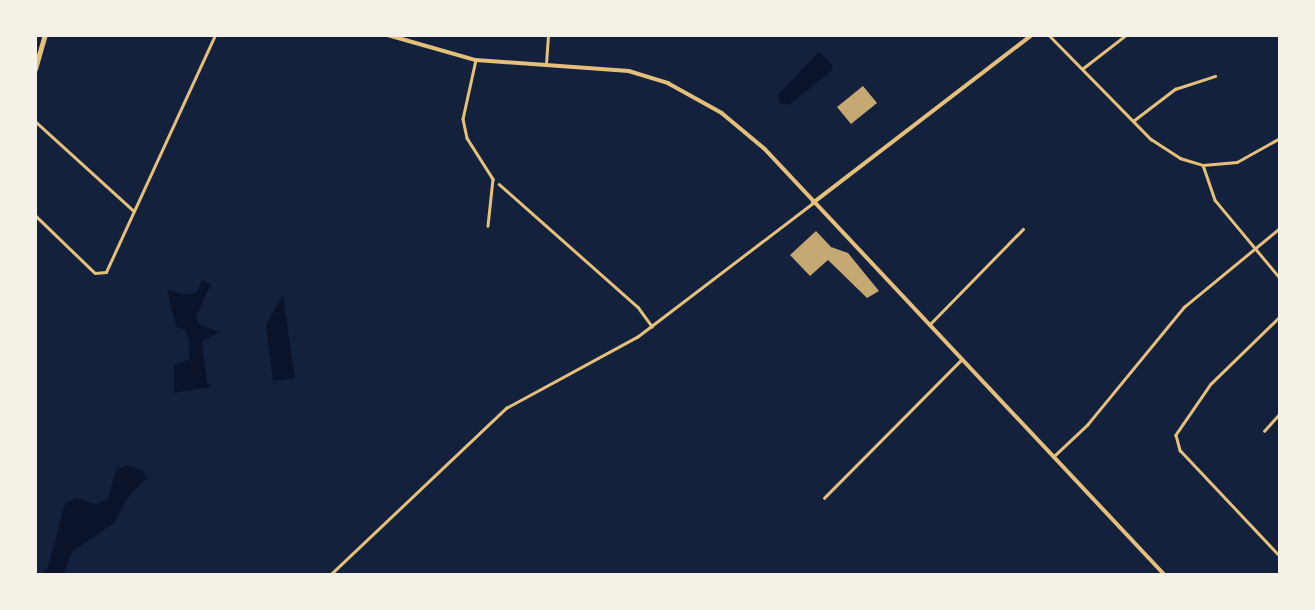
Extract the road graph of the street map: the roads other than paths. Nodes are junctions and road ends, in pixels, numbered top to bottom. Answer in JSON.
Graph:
{"nodes":[{"id":1,"x":45,"y":35,"type":"edge"},
{"id":2,"x":215,"y":35,"type":"edge"},
{"id":3,"x":388,"y":35,"type":"edge"},
{"id":4,"x":548,"y":35,"type":"edge"},
{"id":5,"x":1032,"y":35,"type":"edge"},
{"id":6,"x":1049,"y":35,"type":"edge"},
{"id":7,"x":1126,"y":35,"type":"edge"},
{"id":8,"x":476,"y":60,"type":"junction"},
{"id":9,"x":546,"y":64,"type":"junction"},
{"id":10,"x":35,"y":69,"type":"edge"},
{"id":11,"x":1082,"y":69,"type":"junction"},
{"id":12,"x":1215,"y":76,"type":"dead end"},
{"id":13,"x":35,"y":121,"type":"edge"},
{"id":14,"x":1133,"y":121,"type":"junction"},
{"id":15,"x":1280,"y":138,"type":"edge"},
{"id":16,"x":1203,"y":165,"type":"junction"},
{"id":17,"x":499,"y":184,"type":"dead end"},
{"id":18,"x":813,"y":203,"type":"junction"},
{"id":19,"x":134,"y":211,"type":"junction"},
{"id":20,"x":35,"y":215,"type":"edge"},
{"id":21,"x":488,"y":226,"type":"dead end"},
{"id":22,"x":1280,"y":228,"type":"edge"},
{"id":23,"x":1023,"y":229,"type":"dead end"},
{"id":24,"x":1256,"y":246,"type":"junction"},
{"id":25,"x":1280,"y":278,"type":"edge"},
{"id":26,"x":1280,"y":317,"type":"edge"},
{"id":27,"x":929,"y":325,"type":"junction"},
{"id":28,"x":652,"y":326,"type":"junction"},
{"id":29,"x":961,"y":360,"type":"junction"},
{"id":30,"x":1280,"y":413,"type":"edge"},
{"id":31,"x":1264,"y":431,"type":"dead end"},
{"id":32,"x":1053,"y":457,"type":"junction"},
{"id":33,"x":824,"y":498,"type":"dead end"},
{"id":34,"x":1280,"y":556,"type":"edge"},
{"id":35,"x":330,"y":575,"type":"edge"},
{"id":36,"x":570,"y":575,"type":"edge"},
{"id":37,"x":580,"y":575,"type":"edge"},
{"id":38,"x":1165,"y":575,"type":"edge"}],
"edges":[{"from":1,"to":10,"type":"main road"},
{"from":2,"to":19,"type":"street"},
{"from":3,"to":8,"type":"main road"},
{"from":4,"to":9,"type":"street"},
{"from":5,"to":18,"type":"main road"},
{"from":6,"to":11,"type":"street"},
{"from":7,"to":11,"type":"street"},
{"from":8,"to":9,"type":"main road"},
{"from":8,"to":21,"type":"street"},
{"from":9,"to":18,"type":"main road"},
{"from":11,"to":14,"type":"street"},
{"from":12,"to":14,"type":"street"},
{"from":13,"to":19,"type":"street"},
{"from":14,"to":16,"type":"street"},
{"from":15,"to":16,"type":"street"},
{"from":16,"to":24,"type":"street"},
{"from":17,"to":28,"type":"street"},
{"from":18,"to":27,"type":"main road"},
{"from":18,"to":28,"type":"street"},
{"from":19,"to":20,"type":"street"},
{"from":22,"to":24,"type":"street"},
{"from":23,"to":27,"type":"street"},
{"from":24,"to":25,"type":"street"},
{"from":24,"to":32,"type":"street"},
{"from":26,"to":34,"type":"street"},
{"from":27,"to":29,"type":"main road"},
{"from":28,"to":35,"type":"street"},
{"from":29,"to":32,"type":"main road"},
{"from":29,"to":33,"type":"street"},
{"from":30,"to":31,"type":"street"},
{"from":32,"to":38,"type":"main road"},
{"from":36,"to":37,"type":"street"}]}
